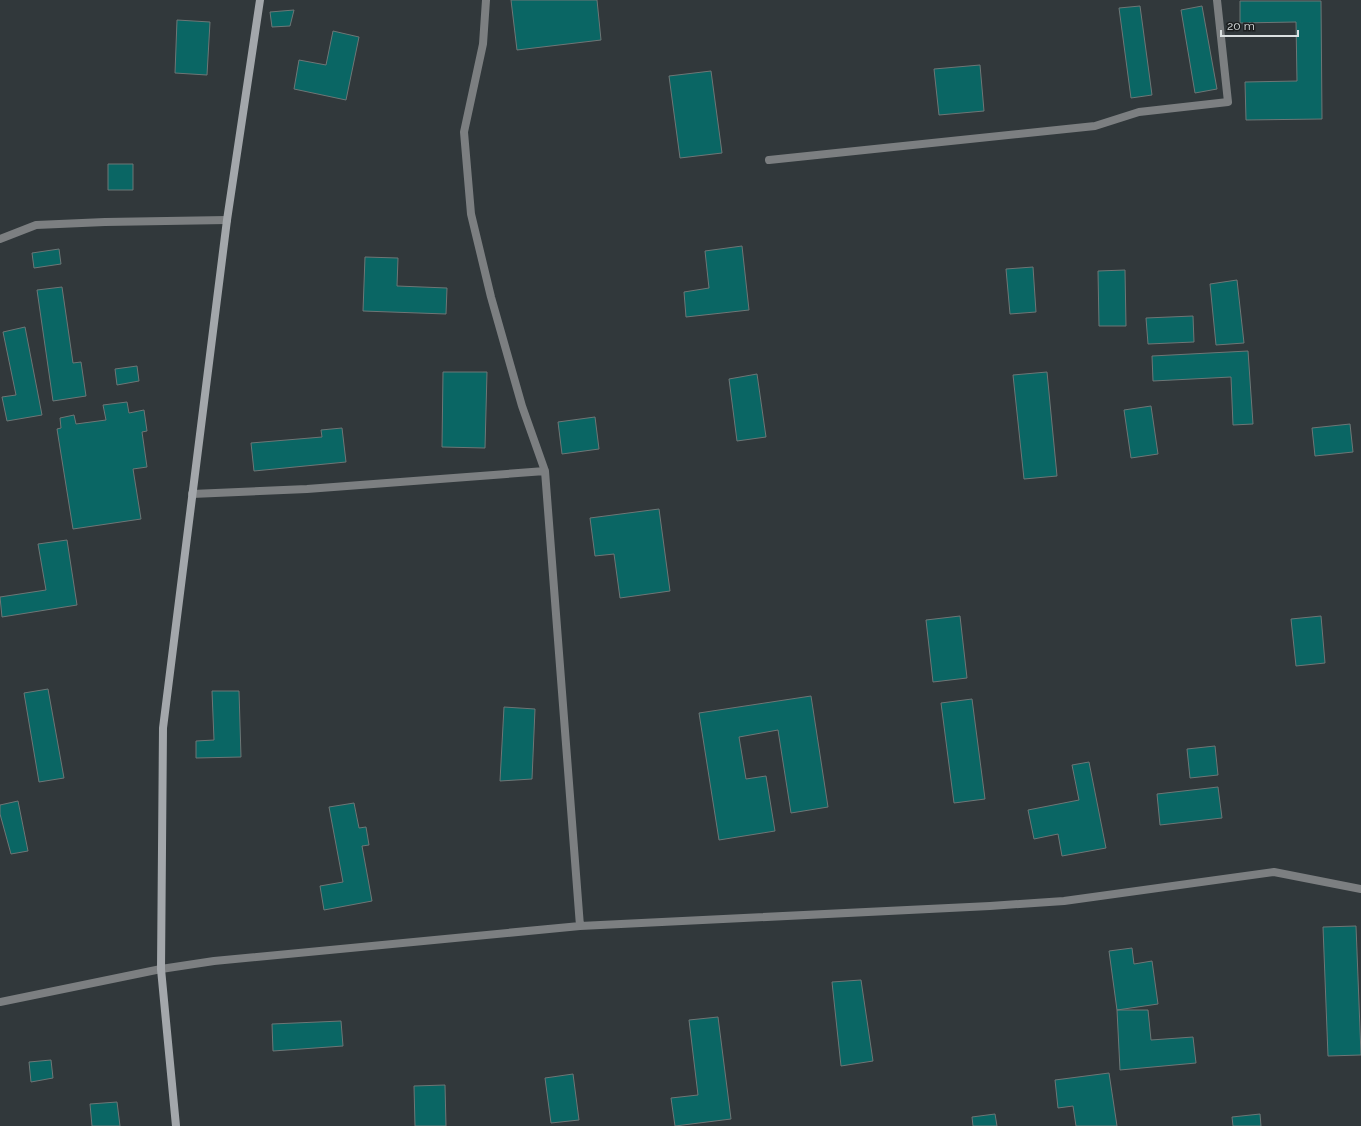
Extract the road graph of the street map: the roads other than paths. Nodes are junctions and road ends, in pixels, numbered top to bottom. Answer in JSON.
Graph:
{"nodes":[{"id":1,"x":260,"y":0,"type":"edge"},
{"id":2,"x":486,"y":0,"type":"edge"},
{"id":3,"x":1217,"y":0,"type":"edge"},
{"id":4,"x":769,"y":160,"type":"dead end"},
{"id":5,"x":227,"y":220,"type":"junction"},
{"id":6,"x":0,"y":239,"type":"edge"},
{"id":7,"x":545,"y":471,"type":"junction"},
{"id":8,"x":192,"y":494,"type":"junction"},
{"id":9,"x":1361,"y":889,"type":"edge"},
{"id":10,"x":580,"y":926,"type":"junction"},
{"id":11,"x":161,"y":970,"type":"junction"},
{"id":12,"x":0,"y":1002,"type":"edge"},
{"id":13,"x":176,"y":1126,"type":"edge"}],
"edges":[{"from":1,"to":5,"type":"street"},
{"from":2,"to":7,"type":"street"},
{"from":3,"to":4,"type":"street"},
{"from":5,"to":6,"type":"street"},
{"from":5,"to":8,"type":"street"},
{"from":7,"to":8,"type":"street"},
{"from":7,"to":10,"type":"street"},
{"from":8,"to":11,"type":"street"},
{"from":9,"to":10,"type":"street"},
{"from":10,"to":11,"type":"street"},
{"from":11,"to":12,"type":"street"},
{"from":11,"to":13,"type":"street"}]}
